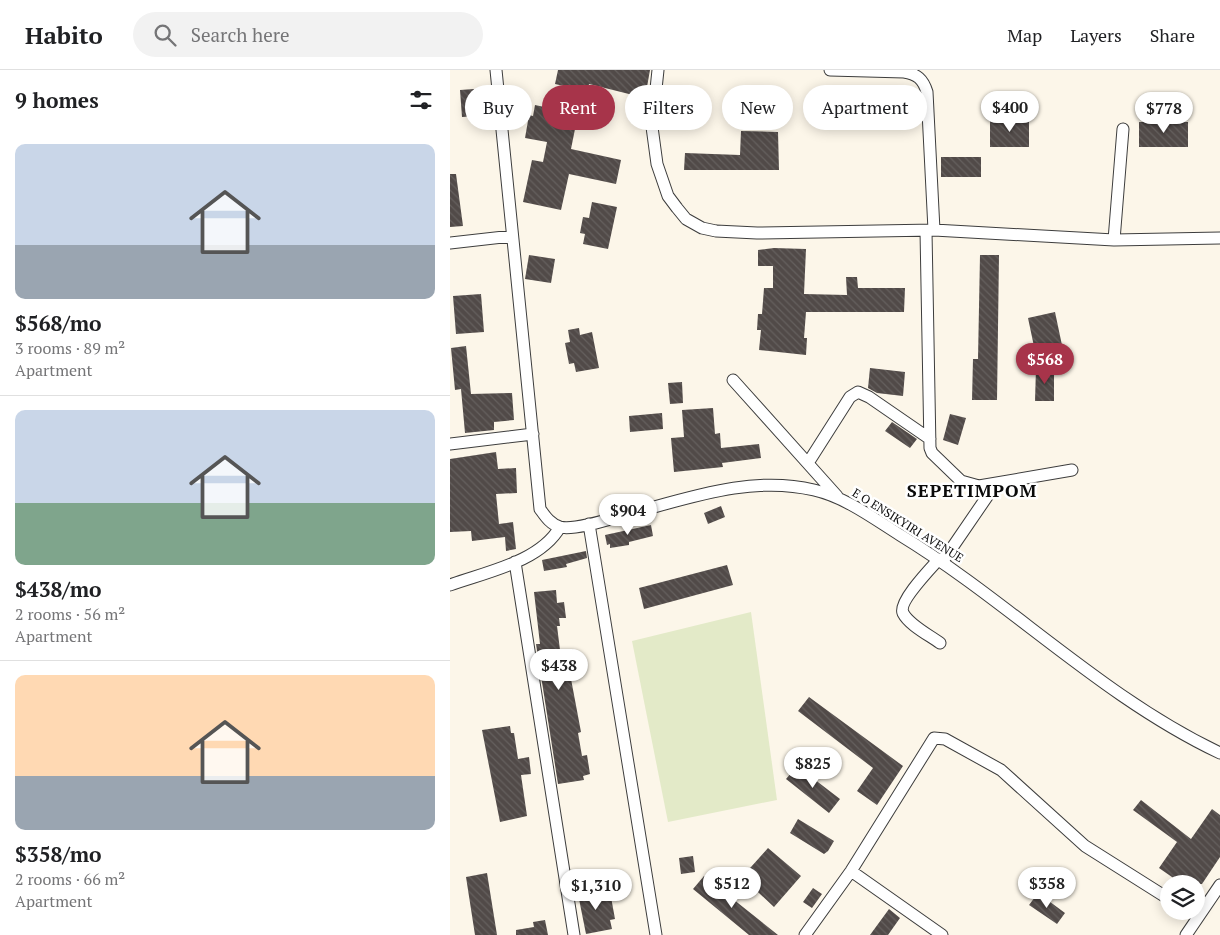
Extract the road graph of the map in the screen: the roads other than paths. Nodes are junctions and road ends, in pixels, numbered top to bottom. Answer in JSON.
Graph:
{"nodes":[{"id":1,"x":496,"y":70,"type":"edge"},
{"id":2,"x":658,"y":70,"type":"edge"},
{"id":3,"x":830,"y":70,"type":"edge"},
{"id":4,"x":1123,"y":129,"type":"dead end"},
{"id":5,"x":930,"y":231,"type":"junction"},
{"id":6,"x":512,"y":236,"type":"junction"},
{"id":7,"x":1220,"y":238,"type":"edge"},
{"id":8,"x":1114,"y":240,"type":"junction"},
{"id":9,"x":450,"y":242,"type":"edge"},
{"id":10,"x":733,"y":380,"type":"dead end"},
{"id":11,"x":533,"y":434,"type":"junction"},
{"id":12,"x":930,"y":440,"type":"junction"},
{"id":13,"x":450,"y":444,"type":"edge"},
{"id":14,"x":808,"y":463,"type":"junction"},
{"id":15,"x":1072,"y":470,"type":"dead end"},
{"id":16,"x":995,"y":485,"type":"junction"},
{"id":17,"x":839,"y":498,"type":"junction"},
{"id":18,"x":589,"y":524,"type":"junction"},
{"id":19,"x":560,"y":527,"type":"junction"},
{"id":20,"x":941,"y":560,"type":"junction"},
{"id":21,"x":515,"y":562,"type":"junction"},
{"id":22,"x":450,"y":585,"type":"edge"},
{"id":23,"x":940,"y":643,"type":"dead end"},
{"id":24,"x":1220,"y":753,"type":"edge"},
{"id":25,"x":851,"y":871,"type":"junction"},
{"id":26,"x":1220,"y":885,"type":"edge"},
{"id":27,"x":1160,"y":893,"type":"edge"},
{"id":28,"x":1205,"y":901,"type":"edge"},
{"id":29,"x":1190,"y":920,"type":"edge"},
{"id":30,"x":574,"y":935,"type":"edge"},
{"id":31,"x":656,"y":935,"type":"edge"},
{"id":32,"x":805,"y":935,"type":"edge"},
{"id":33,"x":942,"y":935,"type":"edge"},
{"id":34,"x":1186,"y":935,"type":"edge"}],
"edges":[{"from":1,"to":6,"type":"street"},
{"from":2,"to":5,"type":"street"},
{"from":3,"to":5,"type":"street"},
{"from":4,"to":8,"type":"street"},
{"from":5,"to":8,"type":"street"},
{"from":5,"to":12,"type":"street"},
{"from":6,"to":9,"type":"street"},
{"from":6,"to":11,"type":"street"},
{"from":7,"to":8,"type":"street"},
{"from":10,"to":14,"type":"street"},
{"from":11,"to":13,"type":"street"},
{"from":11,"to":19,"type":"street"},
{"from":12,"to":14,"type":"street"},
{"from":12,"to":16,"type":"street"},
{"from":14,"to":17,"type":"street"},
{"from":15,"to":16,"type":"street"},
{"from":16,"to":20,"type":"street"},
{"from":17,"to":18,"type":"street","name":"E O ENSIKYIRI AVENUE"},
{"from":17,"to":20,"type":"street","name":"E O ENSIKYIRI AVENUE"},
{"from":18,"to":19,"type":"street","name":"E O ENSIKYIRI AVENUE"},
{"from":18,"to":31,"type":"street"},
{"from":19,"to":21,"type":"street"},
{"from":20,"to":23,"type":"street"},
{"from":20,"to":24,"type":"street","name":"E O ENSIKYIRI AVENUE"},
{"from":21,"to":22,"type":"street"},
{"from":21,"to":30,"type":"street"},
{"from":25,"to":27,"type":"street"},
{"from":25,"to":32,"type":"street"},
{"from":25,"to":33,"type":"street"},
{"from":26,"to":28,"type":"street"},
{"from":29,"to":34,"type":"street"}]}
